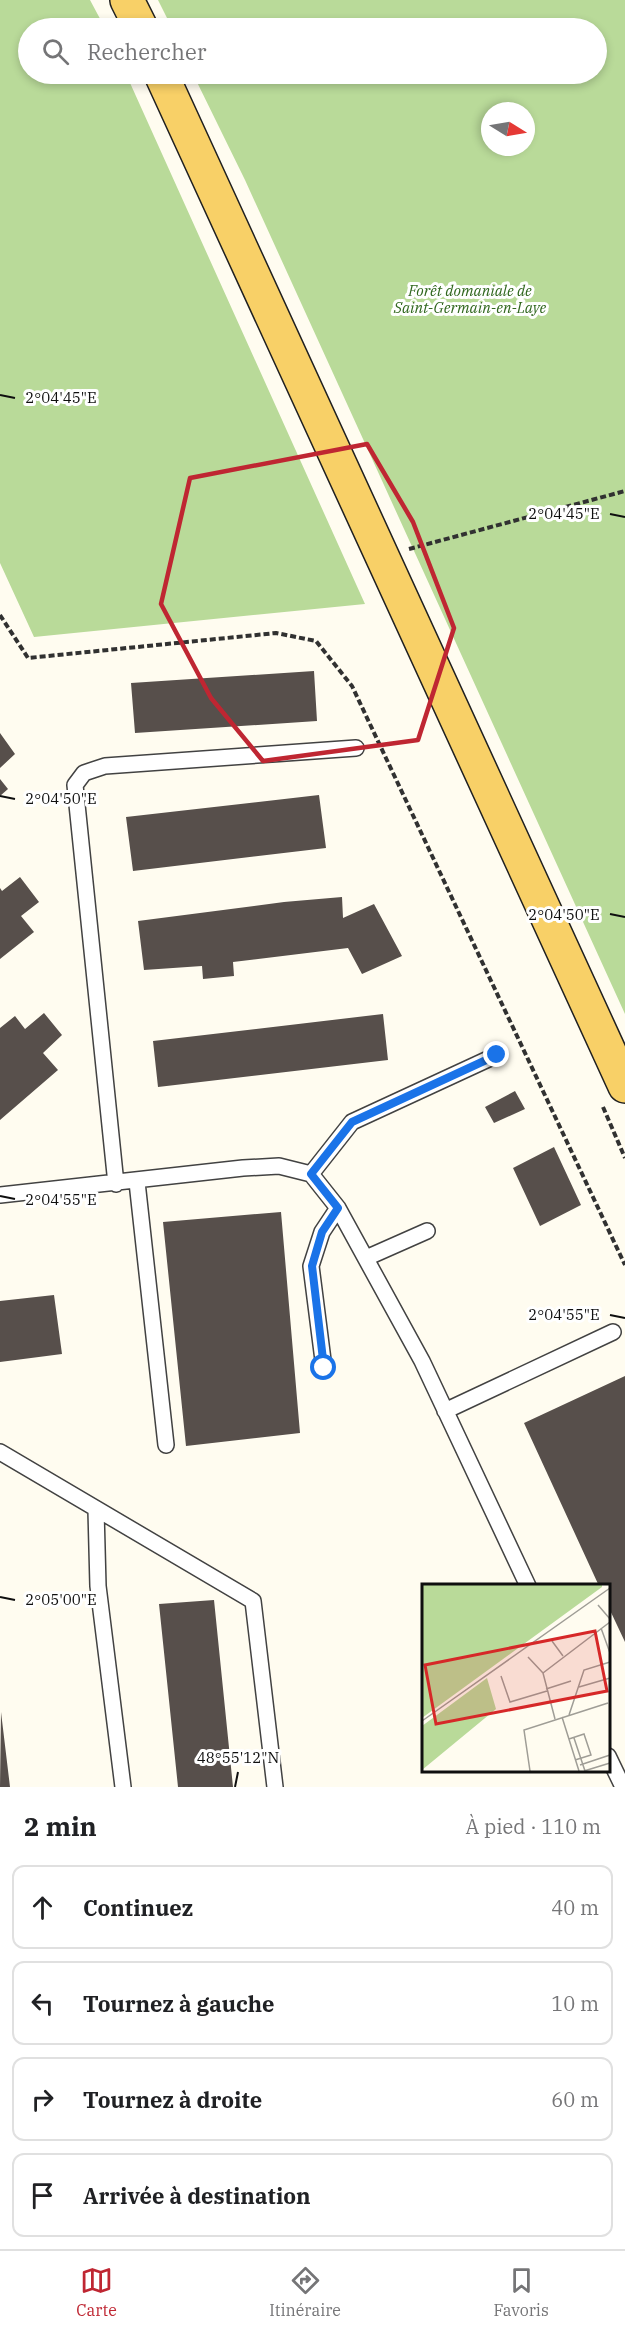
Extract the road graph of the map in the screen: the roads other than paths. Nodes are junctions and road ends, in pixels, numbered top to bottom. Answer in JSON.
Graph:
{"nodes":[{"id":1,"x":127,"y":0,"type":"edge"},
{"id":2,"x":136,"y":18,"type":"edge"},
{"id":3,"x":166,"y":84,"type":"edge"},
{"id":4,"x":356,"y":748,"type":"dead end"},
{"id":5,"x":497,"y":1055,"type":"dead end"},
{"id":6,"x":625,"y":1086,"type":"edge"},
{"id":7,"x":311,"y":1174,"type":"junction"},
{"id":8,"x":138,"y":1182,"type":"junction"},
{"id":9,"x":116,"y":1184,"type":"junction"},
{"id":10,"x":0,"y":1195,"type":"edge"},
{"id":11,"x":338,"y":1208,"type":"junction"},
{"id":12,"x":427,"y":1231,"type":"dead end"},
{"id":13,"x":366,"y":1258,"type":"junction"},
{"id":14,"x":612,"y":1332,"type":"dead end"},
{"id":15,"x":324,"y":1368,"type":"dead end"},
{"id":16,"x":445,"y":1411,"type":"junction"},
{"id":17,"x":166,"y":1445,"type":"dead end"},
{"id":18,"x":0,"y":1452,"type":"edge"},
{"id":19,"x":96,"y":1510,"type":"junction"},
{"id":20,"x":527,"y":1584,"type":"edge"},
{"id":21,"x":610,"y":1758,"type":"edge"},
{"id":22,"x":123,"y":1787,"type":"edge"},
{"id":23,"x":275,"y":1787,"type":"edge"},
{"id":24,"x":623,"y":1787,"type":"edge"}],
"edges":[{"from":1,"to":2,"type":"main road"},
{"from":3,"to":6,"type":"main road"},
{"from":4,"to":9,"type":"lane"},
{"from":5,"to":7,"type":"lane"},
{"from":7,"to":8,"type":"lane"},
{"from":7,"to":11,"type":"lane"},
{"from":8,"to":9,"type":"lane"},
{"from":8,"to":17,"type":"lane"},
{"from":9,"to":10,"type":"lane"},
{"from":11,"to":13,"type":"lane"},
{"from":11,"to":15,"type":"lane"},
{"from":12,"to":13,"type":"lane"},
{"from":13,"to":16,"type":"lane"},
{"from":14,"to":16,"type":"lane"},
{"from":16,"to":20,"type":"lane"},
{"from":18,"to":19,"type":"lane"},
{"from":19,"to":22,"type":"lane"},
{"from":19,"to":23,"type":"lane"},
{"from":21,"to":24,"type":"lane"}]}
